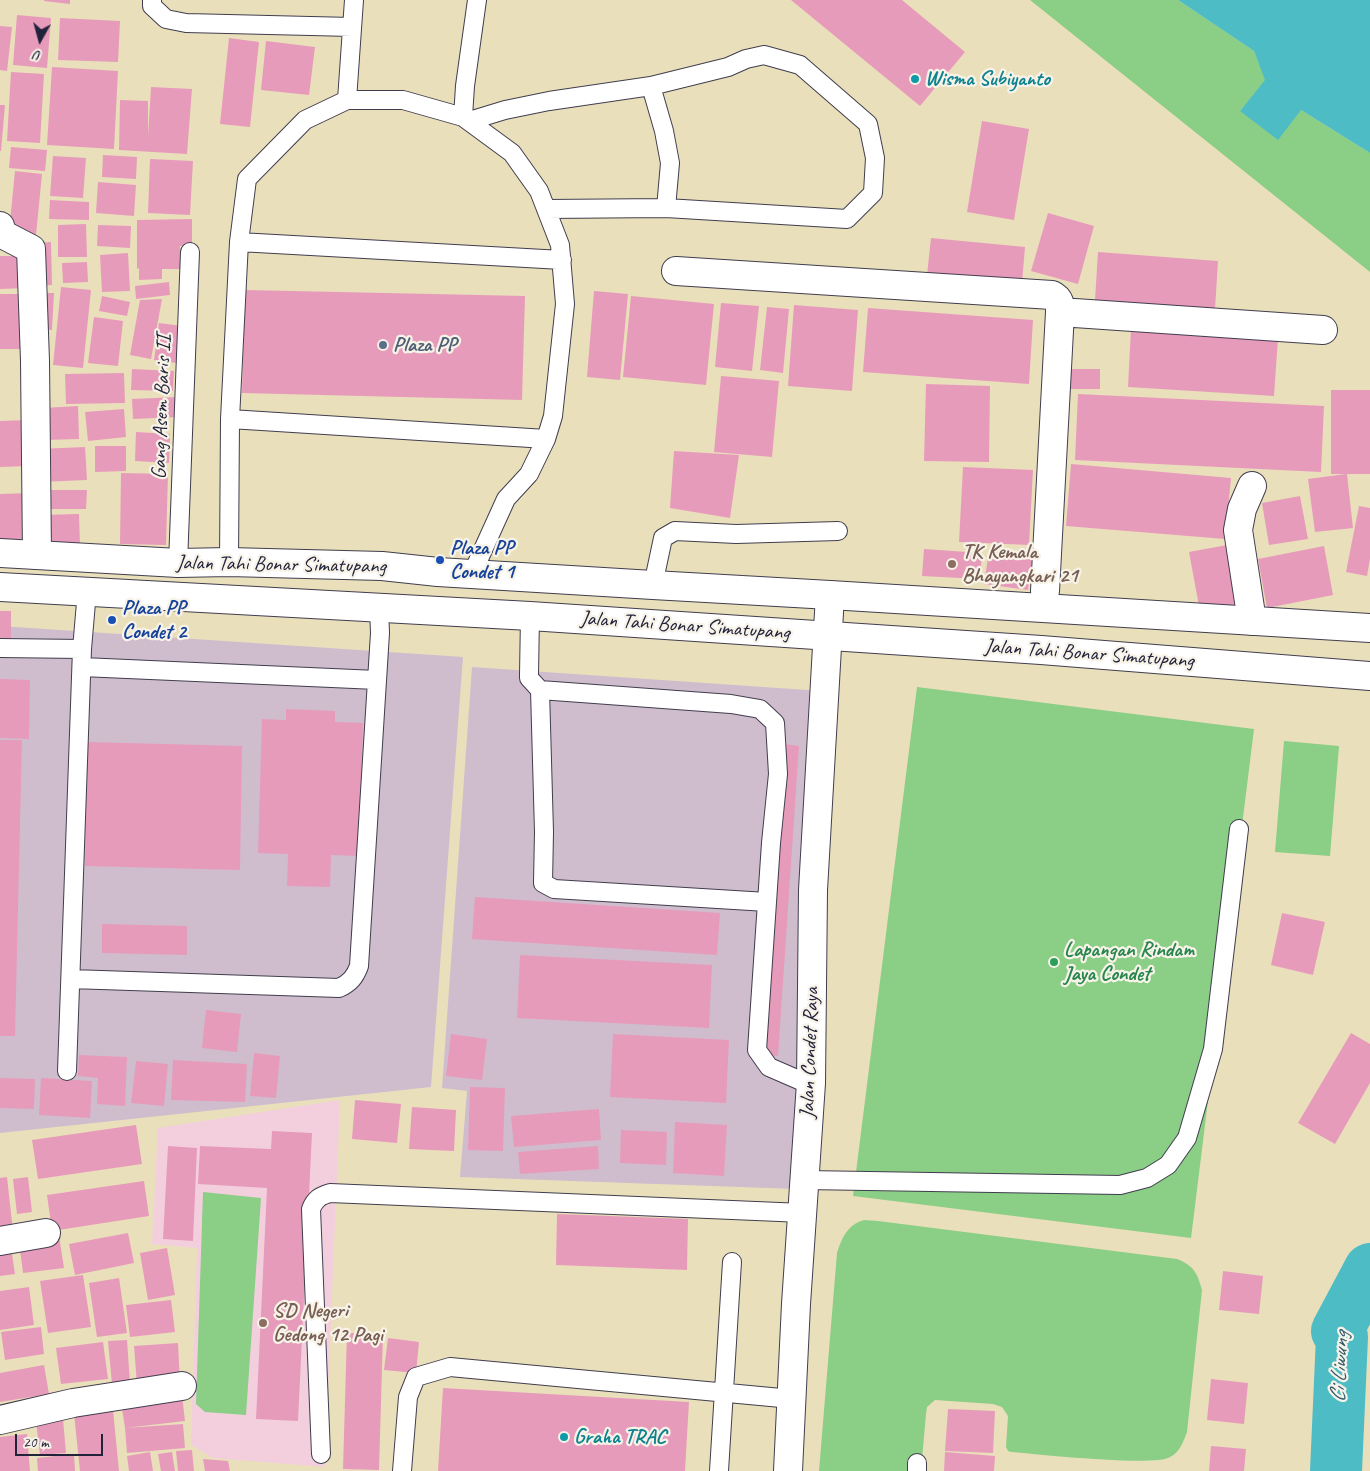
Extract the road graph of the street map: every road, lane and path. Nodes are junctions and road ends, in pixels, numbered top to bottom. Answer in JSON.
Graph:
{"nodes":[{"id":1,"x":152,"y":0,"type":"edge"},
{"id":2,"x":354,"y":0,"type":"edge"},
{"id":3,"x":477,"y":0,"type":"edge"},
{"id":4,"x":352,"y":27,"type":"junction"},
{"id":5,"x":651,"y":86,"type":"junction"},
{"id":6,"x":348,"y":100,"type":"junction"},
{"id":7,"x":466,"y":119,"type":"junction"},
{"id":8,"x":666,"y":208,"type":"junction"},
{"id":9,"x":546,"y":209,"type":"junction"},
{"id":10,"x":0,"y":226,"type":"edge"},
{"id":11,"x":238,"y":242,"type":"junction"},
{"id":12,"x":190,"y":252,"type":"dead end"},
{"id":13,"x":562,"y":260,"type":"junction"},
{"id":14,"x":676,"y":271,"type":"dead end"},
{"id":15,"x":1060,"y":312,"type":"junction"},
{"id":16,"x":1324,"y":330,"type":"dead end"},
{"id":17,"x":230,"y":419,"type":"junction"},
{"id":18,"x":546,"y":440,"type":"junction"},
{"id":19,"x":1252,"y":486,"type":"dead end"},
{"id":20,"x":838,"y":531,"type":"dead end"},
{"id":21,"x":0,"y":553,"type":"edge"},
{"id":22,"x":37,"y":555,"type":"junction"},
{"id":23,"x":229,"y":562,"type":"junction"},
{"id":24,"x":178,"y":563,"type":"junction"},
{"id":25,"x":382,"y":566,"type":"junction"},
{"id":26,"x":472,"y":574,"type":"junction"},
{"id":27,"x":653,"y":585,"type":"junction"},
{"id":28,"x":0,"y":587,"type":"edge"},
{"id":29,"x":86,"y":591,"type":"junction"},
{"id":30,"x":830,"y":595,"type":"junction"},
{"id":31,"x":227,"y":599,"type":"junction"},
{"id":32,"x":1044,"y":599,"type":"junction"},
{"id":33,"x":379,"y":607,"type":"junction"},
{"id":34,"x":530,"y":616,"type":"junction"},
{"id":35,"x":1252,"y":620,"type":"junction"},
{"id":36,"x":1370,"y":628,"type":"edge"},
{"id":37,"x":828,"y":636,"type":"junction"},
{"id":38,"x":0,"y":648,"type":"edge"},
{"id":39,"x":82,"y":649,"type":"junction"},
{"id":40,"x":1041,"y":650,"type":"junction"},
{"id":41,"x":82,"y":667,"type":"junction"},
{"id":42,"x":1370,"y":676,"type":"edge"},
{"id":43,"x":377,"y":680,"type":"junction"},
{"id":44,"x":540,"y":690,"type":"junction"},
{"id":45,"x":1239,"y":829,"type":"dead end"},
{"id":46,"x":767,"y":902,"type":"junction"},
{"id":47,"x":71,"y":979,"type":"junction"},
{"id":48,"x":67,"y":1071,"type":"dead end"},
{"id":49,"x":811,"y":1083,"type":"junction"},
{"id":50,"x":805,"y":1180,"type":"junction"},
{"id":51,"x":803,"y":1213,"type":"junction"},
{"id":52,"x":46,"y":1233,"type":"dead end"},
{"id":53,"x":0,"y":1241,"type":"edge"},
{"id":54,"x":732,"y":1262,"type":"dead end"},
{"id":55,"x":182,"y":1386,"type":"dead end"},
{"id":56,"x":725,"y":1393,"type":"junction"},
{"id":57,"x":792,"y":1399,"type":"junction"},
{"id":58,"x":0,"y":1420,"type":"edge"},
{"id":59,"x":320,"y":1454,"type":"dead end"},
{"id":60,"x":402,"y":1471,"type":"edge"},
{"id":61,"x":719,"y":1471,"type":"edge"},
{"id":62,"x":788,"y":1471,"type":"edge"}],
"edges":[{"from":1,"to":4,"type":"lane"},
{"from":2,"to":4,"type":"lane"},
{"from":3,"to":7,"type":"lane"},
{"from":4,"to":6,"type":"lane"},
{"from":5,"to":7,"type":"lane"},
{"from":5,"to":8,"type":"lane"},
{"from":5,"to":8,"type":"lane"},
{"from":6,"to":7,"type":"lane"},
{"from":6,"to":11,"type":"lane"},
{"from":7,"to":9,"type":"lane"},
{"from":8,"to":9,"type":"lane"},
{"from":9,"to":13,"type":"lane"},
{"from":10,"to":22,"type":"main road"},
{"from":11,"to":13,"type":"lane"},
{"from":11,"to":17,"type":"lane"},
{"from":12,"to":24,"type":"lane","name":"Gang Asem Baris II"},
{"from":13,"to":18,"type":"lane"},
{"from":14,"to":15,"type":"main road"},
{"from":15,"to":16,"type":"main road"},
{"from":15,"to":32,"type":"main road"},
{"from":17,"to":18,"type":"lane"},
{"from":17,"to":23,"type":"lane"},
{"from":18,"to":26,"type":"lane"},
{"from":19,"to":35,"type":"main road"},
{"from":20,"to":27,"type":"lane"},
{"from":21,"to":22,"type":"main road","name":"Jalan Tahi Bonar Simatupang"},
{"from":22,"to":24,"type":"main road","name":"Jalan Tahi Bonar Simatupang"},
{"from":23,"to":24,"type":"main road","name":"Jalan Tahi Bonar Simatupang"},
{"from":23,"to":25,"type":"main road","name":"Jalan Tahi Bonar Simatupang"},
{"from":23,"to":31,"type":"main road"},
{"from":25,"to":26,"type":"main road","name":"Jalan Tahi Bonar Simatupang"},
{"from":25,"to":33,"type":"main road"},
{"from":26,"to":27,"type":"main road","name":"Jalan Tahi Bonar Simatupang"},
{"from":27,"to":30,"type":"main road","name":"Jalan Tahi Bonar Simatupang"},
{"from":28,"to":29,"type":"main road","name":"Jalan Tahi Bonar Simatupang"},
{"from":29,"to":31,"type":"main road","name":"Jalan Tahi Bonar Simatupang"},
{"from":29,"to":39,"type":"lane"},
{"from":30,"to":32,"type":"main road","name":"Jalan Tahi Bonar Simatupang"},
{"from":30,"to":37,"type":"main road","name":"Jalan Condet Raya"},
{"from":31,"to":33,"type":"main road","name":"Jalan Tahi Bonar Simatupang"},
{"from":32,"to":35,"type":"main road","name":"Jalan Tahi Bonar Simatupang"},
{"from":32,"to":40,"type":"main road"},
{"from":33,"to":34,"type":"main road","name":"Jalan Tahi Bonar Simatupang"},
{"from":33,"to":43,"type":"lane"},
{"from":34,"to":37,"type":"main road","name":"Jalan Tahi Bonar Simatupang"},
{"from":34,"to":44,"type":"lane"},
{"from":35,"to":36,"type":"main road","name":"Jalan Tahi Bonar Simatupang"},
{"from":37,"to":40,"type":"main road","name":"Jalan Tahi Bonar Simatupang"},
{"from":37,"to":49,"type":"main road","name":"Jalan Condet Raya"},
{"from":38,"to":39,"type":"lane"},
{"from":39,"to":41,"type":"lane"},
{"from":40,"to":42,"type":"main road","name":"Jalan Tahi Bonar Simatupang"},
{"from":41,"to":43,"type":"lane"},
{"from":41,"to":47,"type":"lane"},
{"from":43,"to":47,"type":"lane"},
{"from":44,"to":46,"type":"lane"},
{"from":44,"to":46,"type":"lane"},
{"from":45,"to":50,"type":"lane"},
{"from":46,"to":49,"type":"lane"},
{"from":47,"to":48,"type":"lane"},
{"from":49,"to":50,"type":"main road","name":"Jalan Condet Raya"},
{"from":50,"to":51,"type":"main road","name":"Jalan Condet Raya"},
{"from":51,"to":57,"type":"main road","name":"Jalan Condet Raya"},
{"from":51,"to":59,"type":"lane"},
{"from":52,"to":53,"type":"main road"},
{"from":54,"to":56,"type":"lane"},
{"from":55,"to":58,"type":"main road"},
{"from":56,"to":57,"type":"lane"},
{"from":56,"to":60,"type":"lane"},
{"from":56,"to":61,"type":"lane"},
{"from":57,"to":62,"type":"main road","name":"Jalan Condet Raya"}]}
